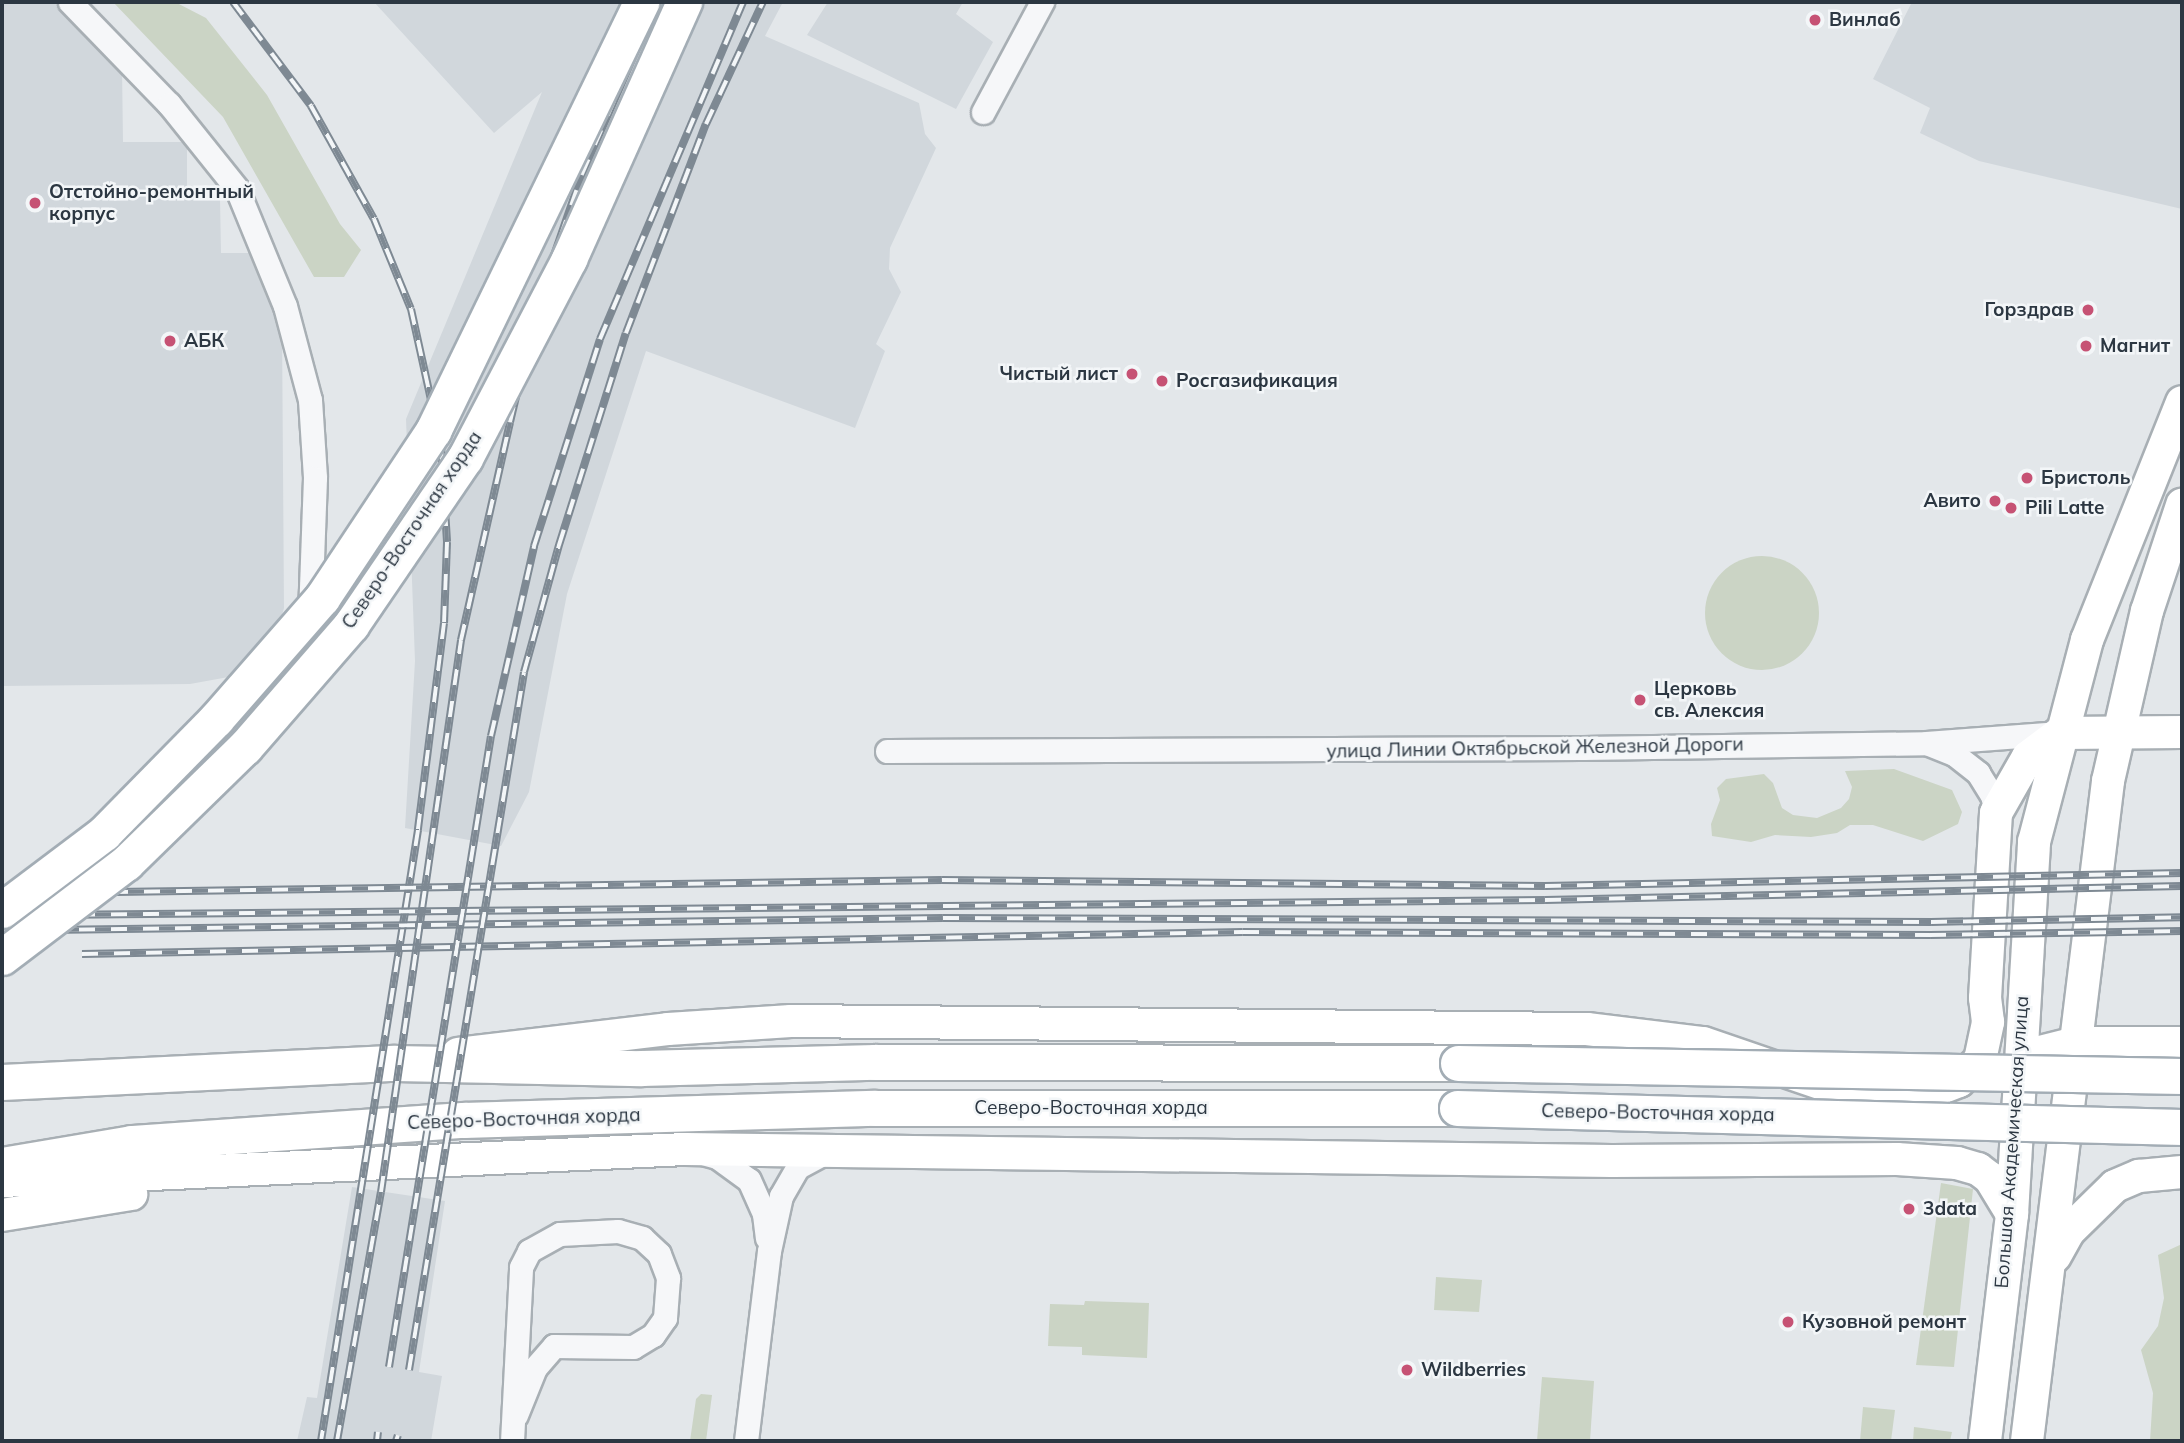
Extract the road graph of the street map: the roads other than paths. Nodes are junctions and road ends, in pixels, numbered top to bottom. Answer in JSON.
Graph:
{"nodes":[{"id":1,"x":70,"y":2,"type":"edge"},
{"id":2,"x":641,"y":2,"type":"edge"},
{"id":3,"x":684,"y":2,"type":"edge"},
{"id":4,"x":1042,"y":2,"type":"edge"},
{"id":5,"x":983,"y":112,"type":"dead end"},
{"id":6,"x":2182,"y":402,"type":"edge"},
{"id":7,"x":2182,"y":505,"type":"edge"},
{"id":8,"x":308,"y":671,"type":"dead end"},
{"id":9,"x":2118,"y":731,"type":"junction"},
{"id":10,"x":2182,"y":732,"type":"edge"},
{"id":11,"x":2060,"y":733,"type":"junction"},
{"id":12,"x":1926,"y":743,"type":"junction"},
{"id":13,"x":887,"y":751,"type":"dead end"},
{"id":14,"x":1996,"y":813,"type":"junction"},
{"id":15,"x":2,"y":910,"type":"edge"},
{"id":16,"x":2,"y":957,"type":"edge"},
{"id":17,"x":1988,"y":1022,"type":"junction"},
{"id":18,"x":2182,"y":1042,"type":"edge"},
{"id":19,"x":2076,"y":1043,"type":"junction"},
{"id":20,"x":395,"y":1063,"type":"junction"},
{"id":21,"x":2018,"y":1065,"type":"junction"},
{"id":22,"x":2182,"y":1076,"type":"edge"},
{"id":23,"x":2,"y":1082,"type":"edge"},
{"id":24,"x":2182,"y":1126,"type":"edge"},
{"id":25,"x":2014,"y":1146,"type":"junction"},
{"id":26,"x":685,"y":1149,"type":"junction"},
{"id":27,"x":832,"y":1150,"type":"junction"},
{"id":28,"x":2,"y":1165,"type":"edge"},
{"id":29,"x":315,"y":1166,"type":"junction"},
{"id":30,"x":2182,"y":1172,"type":"edge"},
{"id":31,"x":2,"y":1181,"type":"edge"},
{"id":32,"x":2012,"y":1214,"type":"junction"},
{"id":33,"x":2,"y":1215,"type":"edge"},
{"id":34,"x":769,"y":1251,"type":"junction"},
{"id":35,"x":2052,"y":1260,"type":"junction"},
{"id":36,"x":516,"y":1415,"type":"junction"},
{"id":37,"x":512,"y":1441,"type":"edge"},
{"id":38,"x":746,"y":1441,"type":"edge"},
{"id":39,"x":1985,"y":1441,"type":"edge"},
{"id":40,"x":2027,"y":1441,"type":"edge"}],
"edges":[{"from":1,"to":8,"type":"street"},
{"from":2,"to":15,"type":"main road","name":"Северо-Восточная хорда","bridge":true},
{"from":3,"to":16,"type":"main road","name":"Северо-Восточная хорда","bridge":true},
{"from":4,"to":5,"type":"street"},
{"from":6,"to":11,"type":"main road","name":"Большая Академическая улица"},
{"from":7,"to":9,"type":"main road"},
{"from":9,"to":10,"type":"main road","name":"улица Линии Октябрьской Железной Дороги"},
{"from":9,"to":11,"type":"main road","name":"улица Линии Октябрьской Железной Дороги"},
{"from":9,"to":19,"type":"main road"},
{"from":11,"to":12,"type":"street","name":"улица Линии Октябрьской Железной Дороги"},
{"from":11,"to":14,"type":"main road"},
{"from":11,"to":21,"type":"main road","name":"Большая Академическая улица"},
{"from":12,"to":13,"type":"street","name":"улица Линии Октябрьской Железной Дороги"},
{"from":12,"to":14,"type":"street"},
{"from":14,"to":17,"type":"main road"},
{"from":17,"to":20,"type":"main road"},
{"from":17,"to":25,"type":"street"},
{"from":18,"to":19,"type":"main road"},
{"from":19,"to":21,"type":"main road"},
{"from":19,"to":35,"type":"main road"},
{"from":20,"to":22,"type":"main road","bridge":true},
{"from":20,"to":23,"type":"main road"},
{"from":21,"to":25,"type":"main road","name":"Большая Академическая улица"},
{"from":24,"to":28,"type":"main road","name":"Северо-Восточная хорда","bridge":true},
{"from":25,"to":32,"type":"main road","name":"Большая Академическая улица"},
{"from":26,"to":27,"type":"main road"},
{"from":26,"to":29,"type":"main road"},
{"from":26,"to":34,"type":"street"},
{"from":27,"to":32,"type":"main road"},
{"from":27,"to":34,"type":"street"},
{"from":29,"to":31,"type":"main road"},
{"from":29,"to":33,"type":"main road"},
{"from":30,"to":35,"type":"main road"},
{"from":32,"to":39,"type":"main road","name":"Большая Академическая улица"},
{"from":34,"to":38,"type":"street"},
{"from":35,"to":40,"type":"main road"},
{"from":36,"to":36,"type":"street"},
{"from":36,"to":37,"type":"street"}]}
